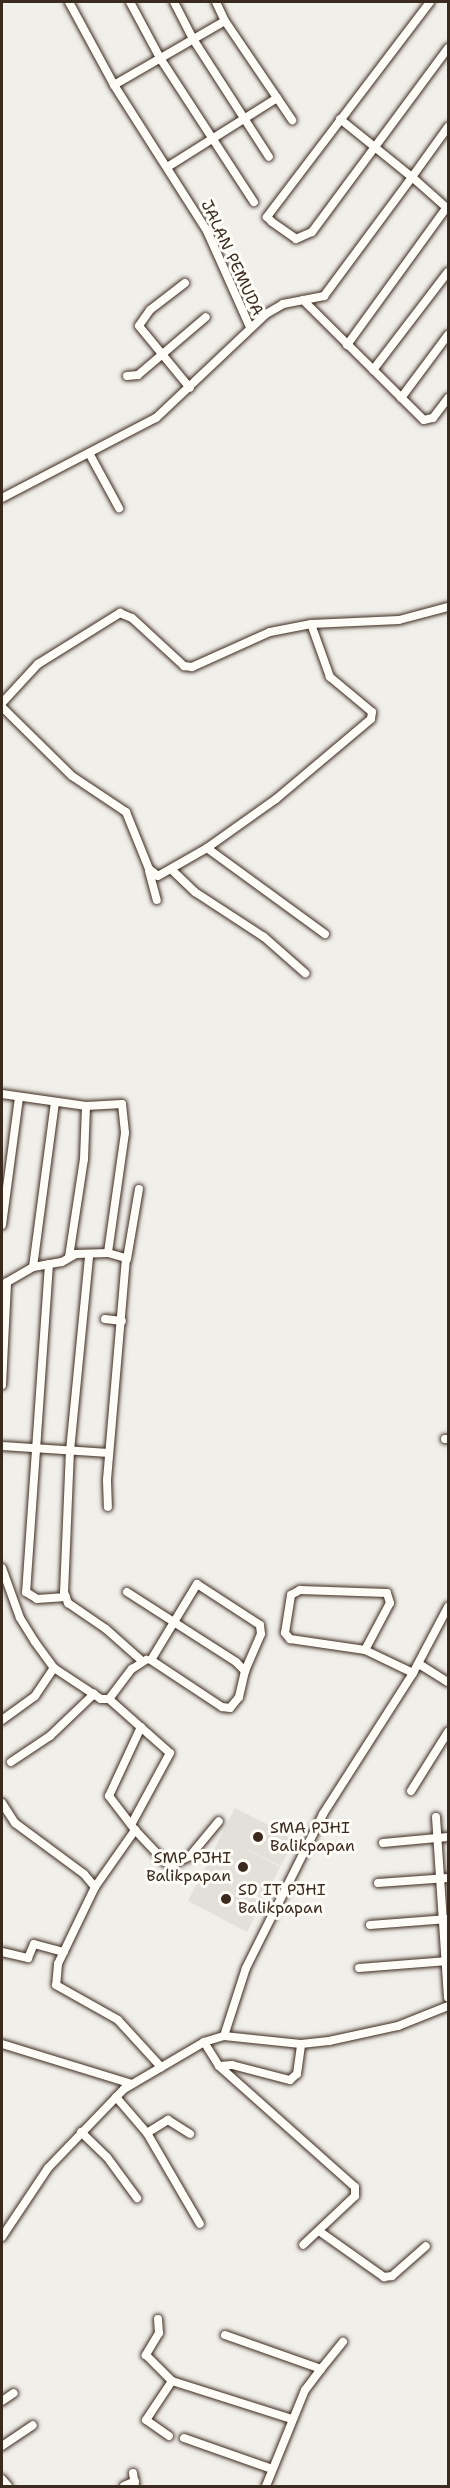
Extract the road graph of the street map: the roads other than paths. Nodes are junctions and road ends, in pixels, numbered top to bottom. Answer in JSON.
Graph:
{"nodes":[{"id":1,"x":69,"y":2,"type":"edge"},
{"id":2,"x":130,"y":2,"type":"edge"},
{"id":3,"x":174,"y":2,"type":"edge"},
{"id":4,"x":216,"y":2,"type":"edge"},
{"id":5,"x":430,"y":2,"type":"edge"},
{"id":6,"x":225,"y":21,"type":"junction"},
{"id":7,"x":193,"y":39,"type":"junction"},
{"id":8,"x":448,"y":48,"type":"edge"},
{"id":9,"x":160,"y":58,"type":"junction"},
{"id":10,"x":114,"y":85,"type":"junction"},
{"id":11,"x":277,"y":98,"type":"junction"},
{"id":12,"x":243,"y":119,"type":"junction"},
{"id":13,"x":340,"y":119,"type":"junction"},
{"id":14,"x":292,"y":120,"type":"dead end"},
{"id":15,"x":448,"y":127,"type":"edge"},
{"id":16,"x":212,"y":139,"type":"junction"},
{"id":17,"x":374,"y":147,"type":"junction"},
{"id":18,"x":269,"y":157,"type":"dead end"},
{"id":19,"x":169,"y":166,"type":"junction"},
{"id":20,"x":412,"y":177,"type":"junction"},
{"id":21,"x":254,"y":202,"type":"dead end"},
{"id":22,"x":447,"y":205,"type":"edge"},
{"id":23,"x":448,"y":272,"type":"edge"},
{"id":24,"x":185,"y":283,"type":"dead end"},
{"id":25,"x":303,"y":300,"type":"junction"},
{"id":26,"x":206,"y":317,"type":"dead end"},
{"id":27,"x":250,"y":327,"type":"junction"},
{"id":28,"x":448,"y":335,"type":"edge"},
{"id":29,"x":347,"y":345,"type":"junction"},
{"id":30,"x":163,"y":355,"type":"junction"},
{"id":31,"x":374,"y":370,"type":"junction"},
{"id":32,"x":126,"y":376,"type":"dead end"},
{"id":33,"x":190,"y":388,"type":"junction"},
{"id":34,"x":401,"y":398,"type":"junction"},
{"id":35,"x":448,"y":398,"type":"edge"},
{"id":36,"x":89,"y":453,"type":"junction"},
{"id":37,"x":2,"y":498,"type":"edge"},
{"id":38,"x":119,"y":508,"type":"dead end"},
{"id":39,"x":448,"y":607,"type":"edge"},
{"id":40,"x":311,"y":624,"type":"junction"},
{"id":41,"x":2,"y":705,"type":"edge"},
{"id":42,"x":207,"y":848,"type":"junction"},
{"id":43,"x":149,"y":869,"type":"junction"},
{"id":44,"x":172,"y":870,"type":"junction"},
{"id":45,"x":157,"y":900,"type":"dead end"},
{"id":46,"x":325,"y":934,"type":"dead end"},
{"id":47,"x":305,"y":973,"type":"dead end"},
{"id":48,"x":2,"y":1094,"type":"edge"},
{"id":49,"x":19,"y":1097,"type":"junction"},
{"id":50,"x":55,"y":1102,"type":"junction"},
{"id":51,"x":86,"y":1106,"type":"junction"},
{"id":52,"x":139,"y":1189,"type":"dead end"},
{"id":53,"x":2,"y":1226,"type":"edge"},
{"id":54,"x":108,"y":1253,"type":"junction"},
{"id":55,"x":69,"y":1257,"type":"junction"},
{"id":56,"x":89,"y":1257,"type":"junction"},
{"id":57,"x":127,"y":1260,"type":"junction"},
{"id":58,"x":49,"y":1264,"type":"junction"},
{"id":59,"x":33,"y":1267,"type":"junction"},
{"id":60,"x":4,"y":1283,"type":"edge"},
{"id":61,"x":105,"y":1318,"type":"dead end"},
{"id":62,"x":122,"y":1321,"type":"junction"},
{"id":63,"x":2,"y":1385,"type":"edge"},
{"id":64,"x":2,"y":1446,"type":"edge"},
{"id":65,"x":34,"y":1448,"type":"junction"},
{"id":66,"x":70,"y":1450,"type":"junction"},
{"id":67,"x":109,"y":1453,"type":"junction"},
{"id":68,"x":108,"y":1507,"type":"dead end"},
{"id":69,"x":2,"y":1568,"type":"edge"},
{"id":70,"x":127,"y":1592,"type":"dead end"},
{"id":71,"x":66,"y":1597,"type":"junction"},
{"id":72,"x":448,"y":1607,"type":"edge"},
{"id":73,"x":173,"y":1621,"type":"junction"},
{"id":74,"x":365,"y":1650,"type":"junction"},
{"id":75,"x":151,"y":1659,"type":"junction"},
{"id":76,"x":142,"y":1661,"type":"junction"},
{"id":77,"x":418,"y":1664,"type":"junction"},
{"id":78,"x":54,"y":1668,"type":"junction"},
{"id":79,"x":245,"y":1671,"type":"junction"},
{"id":80,"x":413,"y":1673,"type":"junction"},
{"id":81,"x":448,"y":1683,"type":"edge"},
{"id":82,"x":94,"y":1694,"type":"junction"},
{"id":83,"x":109,"y":1699,"type":"junction"},
{"id":84,"x":2,"y":1720,"type":"edge"},
{"id":85,"x":141,"y":1727,"type":"junction"},
{"id":86,"x":448,"y":1732,"type":"edge"},
{"id":87,"x":11,"y":1762,"type":"dead end"},
{"id":88,"x":411,"y":1791,"type":"dead end"},
{"id":89,"x":2,"y":1803,"type":"edge"},
{"id":90,"x":436,"y":1817,"type":"dead end"},
{"id":91,"x":219,"y":1821,"type":"dead end"},
{"id":92,"x":134,"y":1827,"type":"junction"},
{"id":93,"x":448,"y":1837,"type":"edge"},
{"id":94,"x":436,"y":1839,"type":"junction"},
{"id":95,"x":383,"y":1843,"type":"dead end"},
{"id":96,"x":448,"y":1878,"type":"edge"},
{"id":97,"x":439,"y":1879,"type":"junction"},
{"id":98,"x":378,"y":1883,"type":"dead end"},
{"id":99,"x":94,"y":1887,"type":"junction"},
{"id":100,"x":445,"y":1920,"type":"edge"},
{"id":101,"x":370,"y":1925,"type":"dead end"},
{"id":102,"x":2,"y":1952,"type":"edge"},
{"id":103,"x":64,"y":1952,"type":"junction"},
{"id":104,"x":447,"y":1961,"type":"edge"},
{"id":105,"x":360,"y":1968,"type":"dead end"},
{"id":106,"x":448,"y":1998,"type":"edge"},
{"id":107,"x":448,"y":2006,"type":"edge"},
{"id":108,"x":224,"y":2036,"type":"junction"},
{"id":109,"x":204,"y":2042,"type":"junction"},
{"id":110,"x":301,"y":2043,"type":"junction"},
{"id":111,"x":3,"y":2047,"type":"edge"},
{"id":112,"x":219,"y":2066,"type":"junction"},
{"id":113,"x":161,"y":2067,"type":"junction"},
{"id":114,"x":132,"y":2084,"type":"junction"},
{"id":115,"x":116,"y":2097,"type":"junction"},
{"id":116,"x":81,"y":2132,"type":"junction"},
{"id":117,"x":147,"y":2133,"type":"junction"},
{"id":118,"x":190,"y":2134,"type":"dead end"},
{"id":119,"x":137,"y":2198,"type":"dead end"},
{"id":120,"x":200,"y":2224,"type":"dead end"},
{"id":121,"x":319,"y":2231,"type":"junction"},
{"id":122,"x":2,"y":2237,"type":"edge"},
{"id":123,"x":303,"y":2245,"type":"dead end"},
{"id":124,"x":426,"y":2246,"type":"dead end"},
{"id":125,"x":158,"y":2319,"type":"dead end"},
{"id":126,"x":225,"y":2335,"type":"dead end"},
{"id":127,"x":343,"y":2343,"type":"dead end"},
{"id":128,"x":321,"y":2369,"type":"junction"},
{"id":129,"x":172,"y":2381,"type":"junction"},
{"id":130,"x":14,"y":2393,"type":"dead end"},
{"id":131,"x":2,"y":2401,"type":"edge"},
{"id":132,"x":292,"y":2419,"type":"junction"},
{"id":133,"x":33,"y":2425,"type":"dead end"},
{"id":134,"x":169,"y":2436,"type":"dead end"},
{"id":135,"x":184,"y":2438,"type":"dead end"},
{"id":136,"x":2,"y":2446,"type":"edge"},
{"id":137,"x":272,"y":2469,"type":"junction"},
{"id":138,"x":2,"y":2479,"type":"edge"},
{"id":139,"x":135,"y":2480,"type":"edge"},
{"id":140,"x":8,"y":2487,"type":"edge"},
{"id":141,"x":124,"y":2487,"type":"edge"},
{"id":142,"x":266,"y":2487,"type":"edge"}],
"edges":[{"from":1,"to":10,"type":"street","name":"JALAN PEMUDA"},
{"from":2,"to":9,"type":"street"},
{"from":3,"to":7,"type":"street"},
{"from":4,"to":6,"type":"street"},
{"from":5,"to":13,"type":"street"},
{"from":6,"to":7,"type":"street"},
{"from":6,"to":11,"type":"street"},
{"from":7,"to":9,"type":"street"},
{"from":7,"to":12,"type":"street"},
{"from":8,"to":17,"type":"street"},
{"from":9,"to":10,"type":"street"},
{"from":9,"to":16,"type":"street"},
{"from":10,"to":19,"type":"street","name":"JALAN PEMUDA"},
{"from":11,"to":12,"type":"street"},
{"from":11,"to":14,"type":"street"},
{"from":12,"to":16,"type":"street"},
{"from":12,"to":18,"type":"street"},
{"from":13,"to":17,"type":"street"},
{"from":13,"to":17,"type":"street"},
{"from":15,"to":20,"type":"street"},
{"from":16,"to":19,"type":"street"},
{"from":16,"to":21,"type":"street"},
{"from":17,"to":20,"type":"street"},
{"from":19,"to":27,"type":"street","name":"JALAN PEMUDA"},
{"from":20,"to":22,"type":"street"},
{"from":20,"to":25,"type":"street"},
{"from":22,"to":29,"type":"street"},
{"from":23,"to":31,"type":"street"},
{"from":24,"to":30,"type":"street"},
{"from":25,"to":27,"type":"street"},
{"from":25,"to":29,"type":"street"},
{"from":26,"to":30,"type":"street"},
{"from":27,"to":33,"type":"street","name":"JALAN PEMUDA"},
{"from":28,"to":34,"type":"street"},
{"from":29,"to":31,"type":"street"},
{"from":30,"to":32,"type":"street"},
{"from":30,"to":33,"type":"street"},
{"from":31,"to":34,"type":"street"},
{"from":33,"to":36,"type":"street","name":"JALAN PEMUDA"},
{"from":34,"to":35,"type":"street"},
{"from":36,"to":37,"type":"street","name":"JALAN PEMUDA"},
{"from":36,"to":38,"type":"street"},
{"from":39,"to":40,"type":"street"},
{"from":40,"to":41,"type":"street"},
{"from":40,"to":42,"type":"street"},
{"from":41,"to":43,"type":"street"},
{"from":42,"to":44,"type":"street"},
{"from":42,"to":46,"type":"street"},
{"from":43,"to":44,"type":"street"},
{"from":43,"to":45,"type":"street"},
{"from":44,"to":47,"type":"street"},
{"from":48,"to":49,"type":"street"},
{"from":49,"to":50,"type":"street"},
{"from":49,"to":53,"type":"street"},
{"from":50,"to":51,"type":"street"},
{"from":50,"to":59,"type":"street"},
{"from":51,"to":54,"type":"street"},
{"from":51,"to":55,"type":"street"},
{"from":52,"to":57,"type":"street"},
{"from":54,"to":56,"type":"street"},
{"from":54,"to":57,"type":"street"},
{"from":55,"to":56,"type":"street"},
{"from":55,"to":58,"type":"street"},
{"from":56,"to":66,"type":"street"},
{"from":57,"to":62,"type":"street"},
{"from":58,"to":59,"type":"street"},
{"from":58,"to":65,"type":"street"},
{"from":59,"to":60,"type":"street"},
{"from":60,"to":63,"type":"street"},
{"from":61,"to":62,"type":"street"},
{"from":62,"to":67,"type":"street"},
{"from":64,"to":65,"type":"street"},
{"from":65,"to":66,"type":"street"},
{"from":65,"to":71,"type":"street"},
{"from":66,"to":67,"type":"street"},
{"from":66,"to":71,"type":"street"},
{"from":67,"to":68,"type":"street"},
{"from":69,"to":78,"type":"street"},
{"from":70,"to":73,"type":"street"},
{"from":71,"to":76,"type":"street"},
{"from":72,"to":77,"type":"street"},
{"from":73,"to":75,"type":"street"},
{"from":73,"to":79,"type":"street"},
{"from":73,"to":79,"type":"street"},
{"from":74,"to":74,"type":"street"},
{"from":74,"to":80,"type":"street"},
{"from":75,"to":76,"type":"street"},
{"from":75,"to":79,"type":"street"},
{"from":76,"to":83,"type":"street"},
{"from":77,"to":80,"type":"street"},
{"from":77,"to":81,"type":"street"},
{"from":78,"to":82,"type":"street"},
{"from":78,"to":84,"type":"street"},
{"from":80,"to":108,"type":"street"},
{"from":82,"to":83,"type":"street"},
{"from":82,"to":87,"type":"street"},
{"from":83,"to":85,"type":"street"},
{"from":85,"to":92,"type":"street"},
{"from":85,"to":92,"type":"street"},
{"from":86,"to":88,"type":"street"},
{"from":89,"to":99,"type":"street"},
{"from":90,"to":94,"type":"street"},
{"from":91,"to":92,"type":"street"},
{"from":92,"to":99,"type":"street"},
{"from":93,"to":94,"type":"street"},
{"from":94,"to":95,"type":"street"},
{"from":94,"to":97,"type":"street"},
{"from":96,"to":97,"type":"street"},
{"from":97,"to":98,"type":"street"},
{"from":97,"to":100,"type":"street"},
{"from":99,"to":103,"type":"street"},
{"from":100,"to":101,"type":"street"},
{"from":100,"to":104,"type":"street"},
{"from":102,"to":103,"type":"street"},
{"from":103,"to":113,"type":"street"},
{"from":104,"to":105,"type":"street"},
{"from":104,"to":106,"type":"street"},
{"from":107,"to":110,"type":"street"},
{"from":108,"to":109,"type":"street"},
{"from":108,"to":110,"type":"street"},
{"from":109,"to":112,"type":"street"},
{"from":109,"to":113,"type":"street"},
{"from":110,"to":112,"type":"street"},
{"from":111,"to":114,"type":"street"},
{"from":112,"to":121,"type":"street"},
{"from":113,"to":114,"type":"street"},
{"from":114,"to":115,"type":"street"},
{"from":115,"to":116,"type":"street"},
{"from":115,"to":117,"type":"street"},
{"from":116,"to":119,"type":"street"},
{"from":116,"to":122,"type":"street"},
{"from":117,"to":118,"type":"street"},
{"from":117,"to":120,"type":"street"},
{"from":121,"to":123,"type":"street"},
{"from":121,"to":124,"type":"street"},
{"from":125,"to":129,"type":"street"},
{"from":126,"to":128,"type":"street"},
{"from":127,"to":128,"type":"street"},
{"from":128,"to":132,"type":"street"},
{"from":129,"to":132,"type":"street"},
{"from":129,"to":134,"type":"street"},
{"from":130,"to":131,"type":"street"},
{"from":132,"to":137,"type":"street"},
{"from":133,"to":136,"type":"street"},
{"from":135,"to":137,"type":"street"},
{"from":137,"to":142,"type":"street"},
{"from":138,"to":140,"type":"street"},
{"from":139,"to":141,"type":"street"}]}
